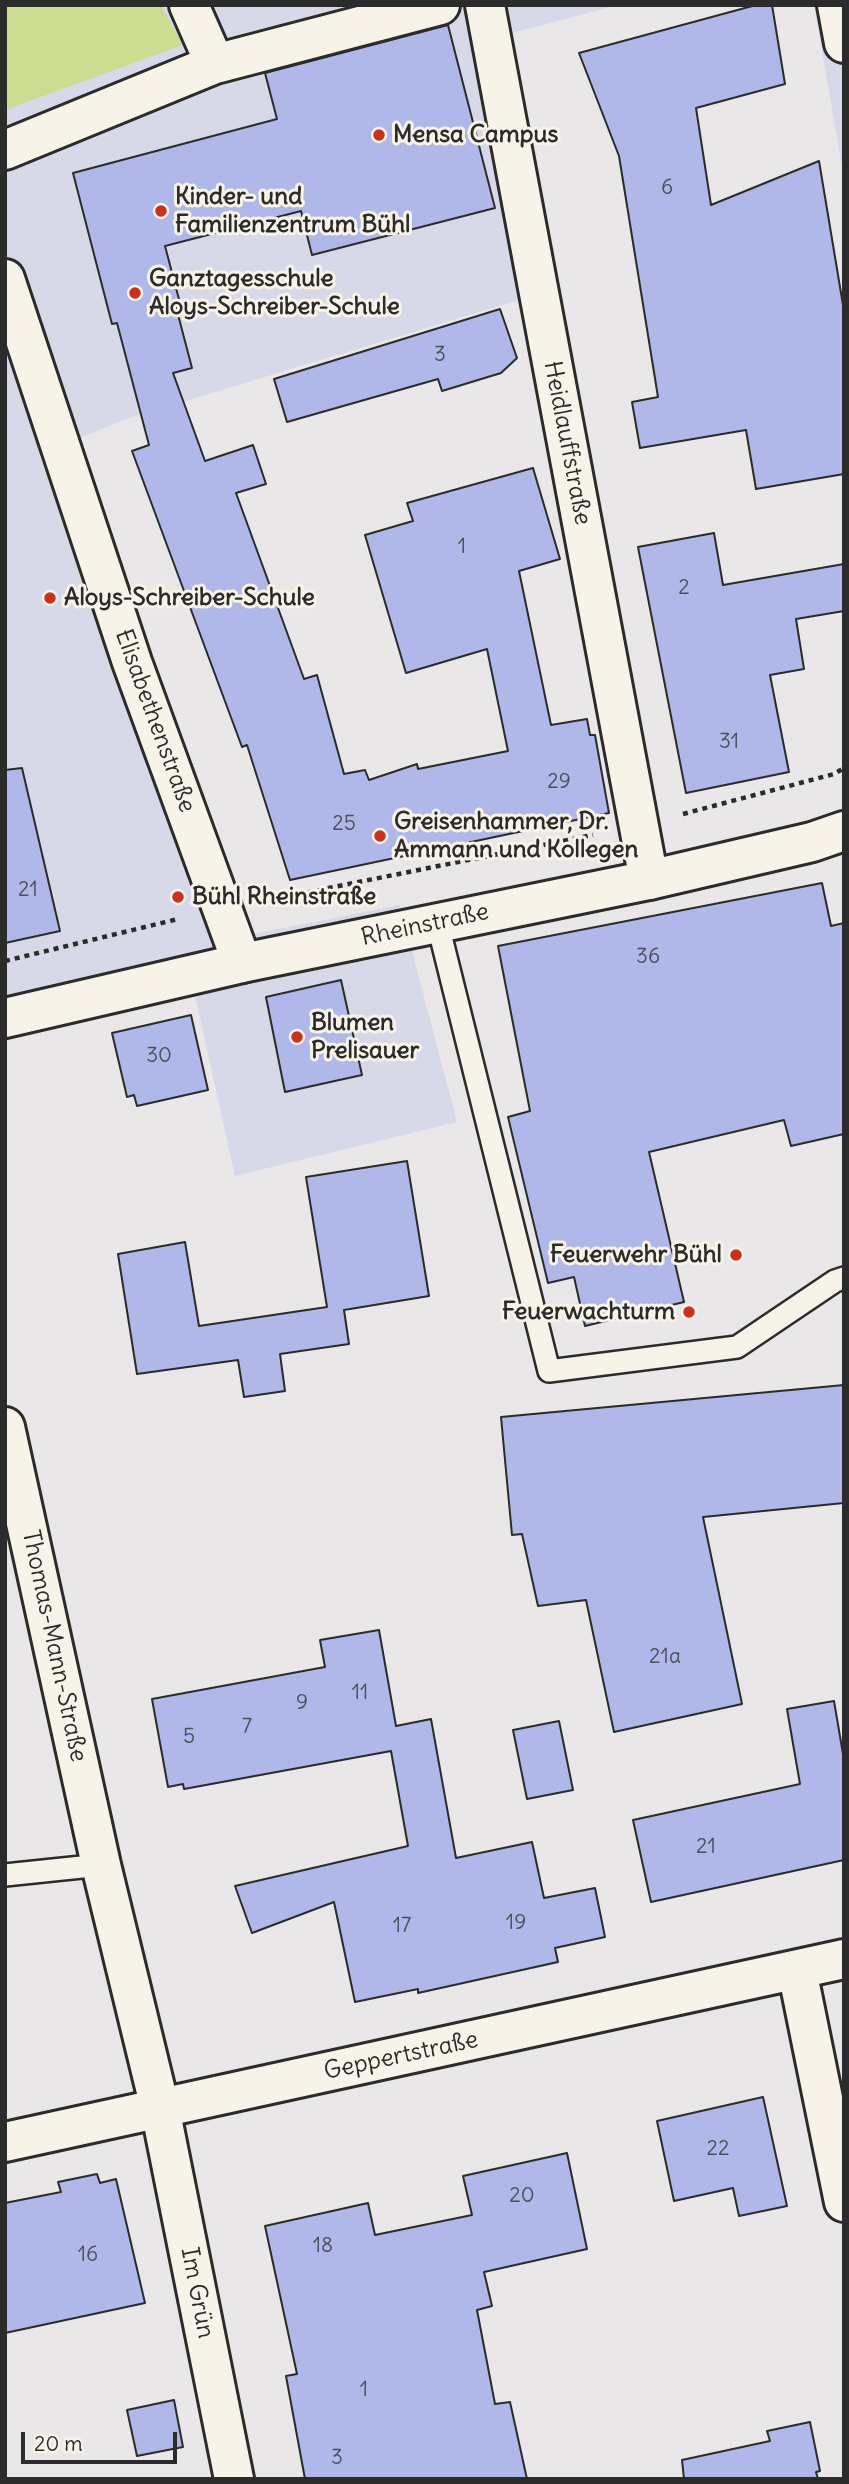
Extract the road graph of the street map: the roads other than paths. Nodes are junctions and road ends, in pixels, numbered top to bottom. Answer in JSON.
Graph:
{"nodes":[{"id":1,"x":190,"y":5,"type":"edge"},
{"id":2,"x":440,"y":5,"type":"edge"},
{"id":3,"x":485,"y":5,"type":"edge"},
{"id":4,"x":837,"y":5,"type":"edge"},
{"id":5,"x":844,"y":43,"type":"edge"},
{"id":6,"x":215,"y":64,"type":"junction"},
{"id":7,"x":5,"y":150,"type":"edge"},
{"id":8,"x":5,"y":279,"type":"edge"},
{"id":9,"x":844,"y":831,"type":"edge"},
{"id":10,"x":649,"y":880,"type":"junction"},
{"id":11,"x":437,"y":921,"type":"junction"},
{"id":12,"x":242,"y":963,"type":"junction"},
{"id":13,"x":5,"y":1018,"type":"edge"},
{"id":14,"x":844,"y":1278,"type":"edge"},
{"id":15,"x":5,"y":1427,"type":"edge"},
{"id":16,"x":101,"y":1865,"type":"junction"},
{"id":17,"x":5,"y":1875,"type":"edge"},
{"id":18,"x":844,"y":1959,"type":"edge"},
{"id":19,"x":797,"y":1970,"type":"junction"},
{"id":20,"x":160,"y":2108,"type":"junction"},
{"id":21,"x":5,"y":2142,"type":"edge"},
{"id":22,"x":844,"y":2202,"type":"edge"},
{"id":23,"x":234,"y":2479,"type":"edge"}],
"edges":[{"from":1,"to":6,"type":"street"},
{"from":2,"to":6,"type":"street"},
{"from":3,"to":10,"type":"street","name":"Heidlauffstraße"},
{"from":4,"to":5,"type":"street"},
{"from":6,"to":7,"type":"street"},
{"from":8,"to":12,"type":"street","name":"Elisabethenstraße"},
{"from":9,"to":10,"type":"street","name":"Rheinstraße"},
{"from":10,"to":11,"type":"street","name":"Rheinstraße"},
{"from":11,"to":12,"type":"street","name":"Rheinstraße"},
{"from":11,"to":14,"type":"lane"},
{"from":12,"to":13,"type":"street","name":"Rheinstraße"},
{"from":15,"to":16,"type":"street","name":"Thomas-Mann-Straße"},
{"from":16,"to":17,"type":"lane"},
{"from":16,"to":20,"type":"street","name":"Thomas-Mann-Straße"},
{"from":18,"to":19,"type":"street","name":"Geppertstraße"},
{"from":19,"to":20,"type":"street","name":"Geppertstraße"},
{"from":19,"to":22,"type":"street"},
{"from":20,"to":21,"type":"street","name":"Geppertstraße"},
{"from":20,"to":23,"type":"street","name":"Im Grün"}]}
